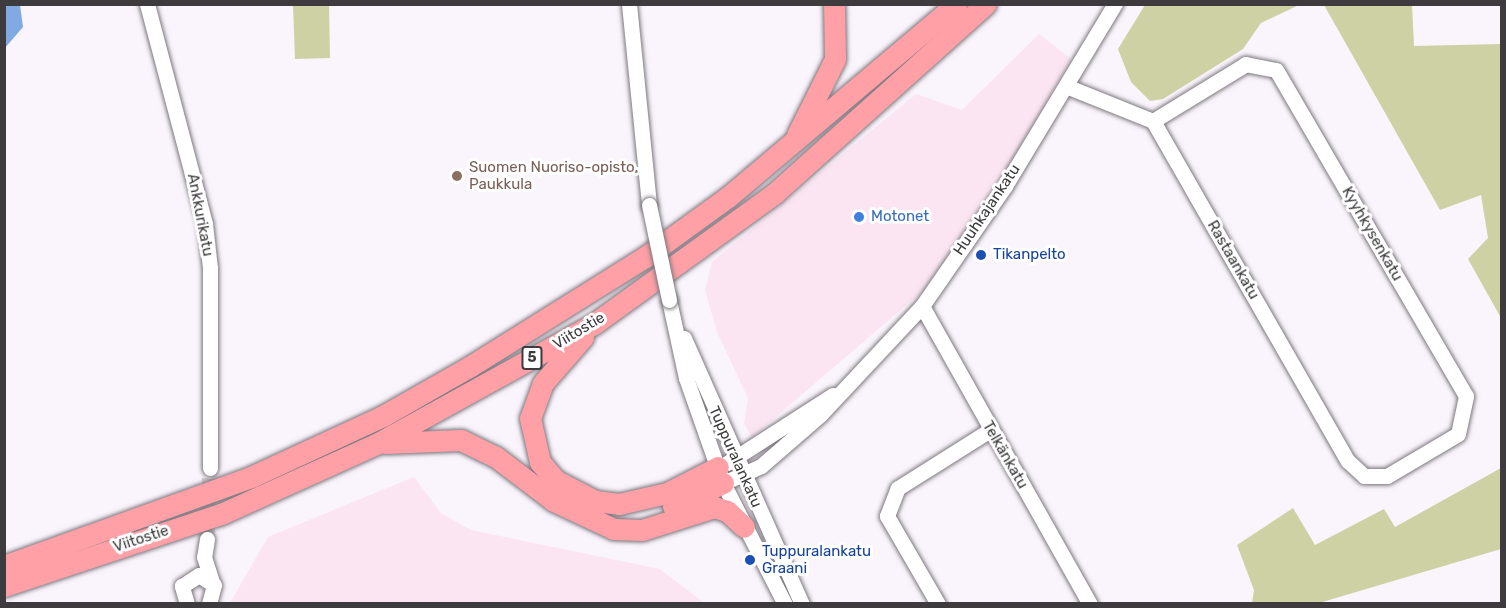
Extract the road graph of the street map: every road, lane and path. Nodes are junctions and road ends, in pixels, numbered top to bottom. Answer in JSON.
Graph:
{"nodes":[{"id":1,"x":147,"y":4,"type":"edge"},
{"id":2,"x":629,"y":4,"type":"edge"},
{"id":3,"x":834,"y":4,"type":"edge"},
{"id":4,"x":956,"y":4,"type":"edge"},
{"id":5,"x":986,"y":4,"type":"edge"},
{"id":6,"x":1115,"y":4,"type":"edge"},
{"id":7,"x":1066,"y":86,"type":"junction"},
{"id":8,"x":1153,"y":121,"type":"junction"},
{"id":9,"x":791,"y":147,"type":"junction"},
{"id":10,"x":922,"y":306,"type":"junction"},
{"id":11,"x":595,"y":323,"type":"junction"},
{"id":12,"x":833,"y":395,"type":"junction"},
{"id":13,"x":990,"y":430,"type":"junction"},
{"id":14,"x":378,"y":443,"type":"junction"},
{"id":15,"x":210,"y":468,"type":"tunnel mouth"},
{"id":16,"x":725,"y":469,"type":"junction"},
{"id":17,"x":742,"y":474,"type":"junction"},
{"id":18,"x":1364,"y":476,"type":"joint"},
{"id":19,"x":554,"y":501,"type":"junction"},
{"id":20,"x":744,"y":527,"type":"junction"},
{"id":21,"x":207,"y":539,"type":"tunnel mouth"},
{"id":22,"x":204,"y":557,"type":"junction"},
{"id":23,"x":4,"y":566,"type":"edge"},
{"id":24,"x":189,"y":578,"type":"junction"},
{"id":25,"x":212,"y":582,"type":"junction"},
{"id":26,"x":4,"y":586,"type":"edge"},
{"id":27,"x":184,"y":601,"type":"edge"},
{"id":28,"x":209,"y":603,"type":"edge"},
{"id":29,"x":785,"y":603,"type":"edge"},
{"id":30,"x":802,"y":603,"type":"edge"},
{"id":31,"x":938,"y":603,"type":"edge"},
{"id":32,"x":1090,"y":603,"type":"edge"}],
"edges":[{"from":1,"to":15,"type":"street","name":"Ankkurikatu"},
{"from":2,"to":16,"type":"street","name":"Tuppuralankatu","bridge":true},
{"from":3,"to":9,"type":"highway"},
{"from":4,"to":9,"type":"highway","name":"Viitostie","number":"5"},
{"from":5,"to":11,"type":"highway","name":"Viitostie","number":"5"},
{"from":6,"to":7,"type":"street","name":"Huuhkajankatu"},
{"from":7,"to":8,"type":"street"},
{"from":7,"to":10,"type":"street","name":"Huuhkajankatu"},
{"from":8,"to":18,"type":"street","name":"Rastaankatu"},
{"from":8,"to":18,"type":"street","name":"Kyyhkysenkatu"},
{"from":9,"to":23,"type":"highway","name":"Viitostie","number":"5"},
{"from":10,"to":12,"type":"street","name":"Huuhkajankatu"},
{"from":10,"to":13,"type":"street","name":"Telkänkatu"},
{"from":11,"to":14,"type":"highway","name":"Viitostie","number":"5"},
{"from":11,"to":16,"type":"highway"},
{"from":12,"to":16,"type":"street","name":"Huuhkajankatu"},
{"from":12,"to":17,"type":"street","name":"Huuhkajankatu"},
{"from":13,"to":31,"type":"street"},
{"from":13,"to":32,"type":"street","name":"Telkänkatu"},
{"from":14,"to":19,"type":"highway"},
{"from":14,"to":26,"type":"highway","name":"Viitostie","number":"5"},
{"from":16,"to":17,"type":"street","name":"Huuhkajankatu"},
{"from":16,"to":17,"type":"street","name":"Tuppuralankatu"},
{"from":16,"to":19,"type":"highway"},
{"from":16,"to":20,"type":"street","name":"Tuppuralankatu"},
{"from":17,"to":30,"type":"street","name":"Tuppuralankatu"},
{"from":19,"to":20,"type":"highway"},
{"from":20,"to":29,"type":"street","name":"Tuppuralankatu"},
{"from":21,"to":22,"type":"street"},
{"from":22,"to":24,"type":"street"},
{"from":22,"to":25,"type":"street"},
{"from":24,"to":25,"type":"street"},
{"from":24,"to":27,"type":"street"},
{"from":25,"to":28,"type":"street"}]}
